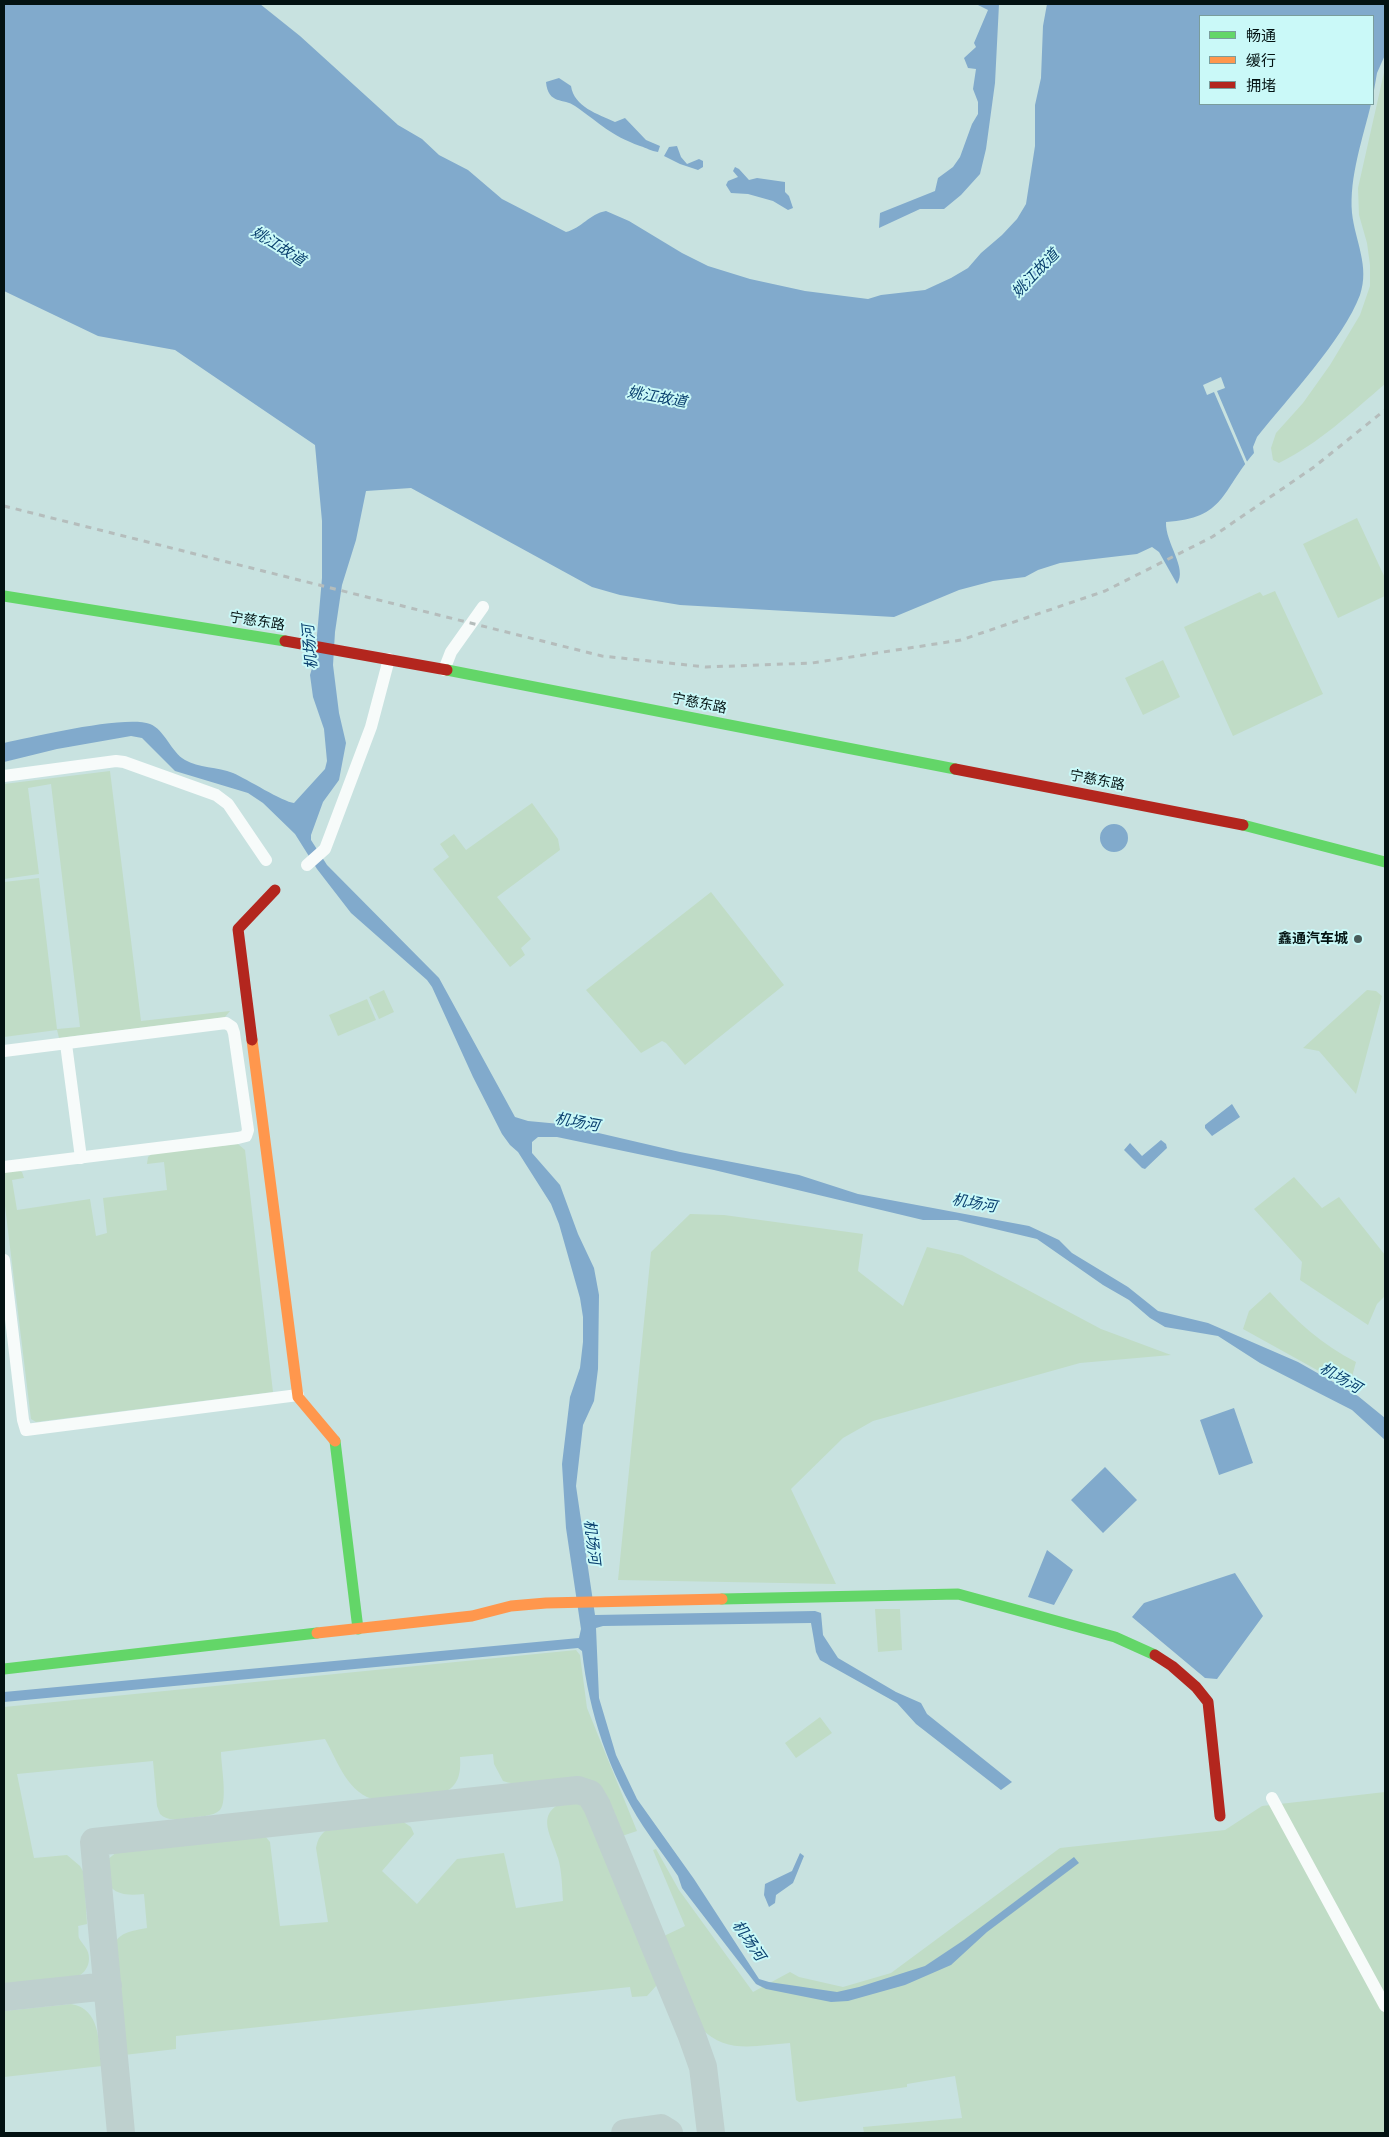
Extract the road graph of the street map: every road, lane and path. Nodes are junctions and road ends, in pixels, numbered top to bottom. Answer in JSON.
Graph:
{"nodes":[{"id":1,"x":4,"y":596,"type":"edge"},
{"id":2,"x":483,"y":607,"type":"dead end"},
{"id":3,"x":388,"y":659,"type":"junction"},
{"id":4,"x":444,"y":670,"type":"junction"},
{"id":5,"x":4,"y":776,"type":"edge"},
{"id":6,"x":266,"y":860,"type":"dead end"},
{"id":7,"x":1385,"y":862,"type":"edge"},
{"id":8,"x":306,"y":865,"type":"dead end"},
{"id":9,"x":275,"y":890,"type":"dead end"},
{"id":10,"x":66,"y":1044,"type":"junction"},
{"id":11,"x":4,"y":1051,"type":"edge"},
{"id":12,"x":80,"y":1158,"type":"junction"},
{"id":13,"x":4,"y":1167,"type":"edge"},
{"id":14,"x":4,"y":1260,"type":"edge"},
{"id":15,"x":298,"y":1395,"type":"junction"},
{"id":16,"x":358,"y":1629,"type":"junction"},
{"id":17,"x":4,"y":1669,"type":"edge"},
{"id":18,"x":1272,"y":1798,"type":"dead end"},
{"id":19,"x":1220,"y":1816,"type":"dead end"},
{"id":20,"x":1385,"y":2006,"type":"edge"}],
"edges":[{"from":1,"to":3,"type":"street","name":"宁慈东路"},
{"from":2,"to":4,"type":"street"},
{"from":3,"to":4,"type":"street","name":"宁慈东路"},
{"from":3,"to":8,"type":"street"},
{"from":4,"to":7,"type":"street","name":"宁慈东路"},
{"from":5,"to":6,"type":"street"},
{"from":9,"to":15,"type":"street"},
{"from":10,"to":11,"type":"street"},
{"from":10,"to":12,"type":"street"},
{"from":10,"to":12,"type":"street"},
{"from":12,"to":13,"type":"street"},
{"from":14,"to":15,"type":"street"},
{"from":15,"to":16,"type":"street"},
{"from":16,"to":17,"type":"street"},
{"from":16,"to":19,"type":"street"},
{"from":18,"to":20,"type":"street"}]}
